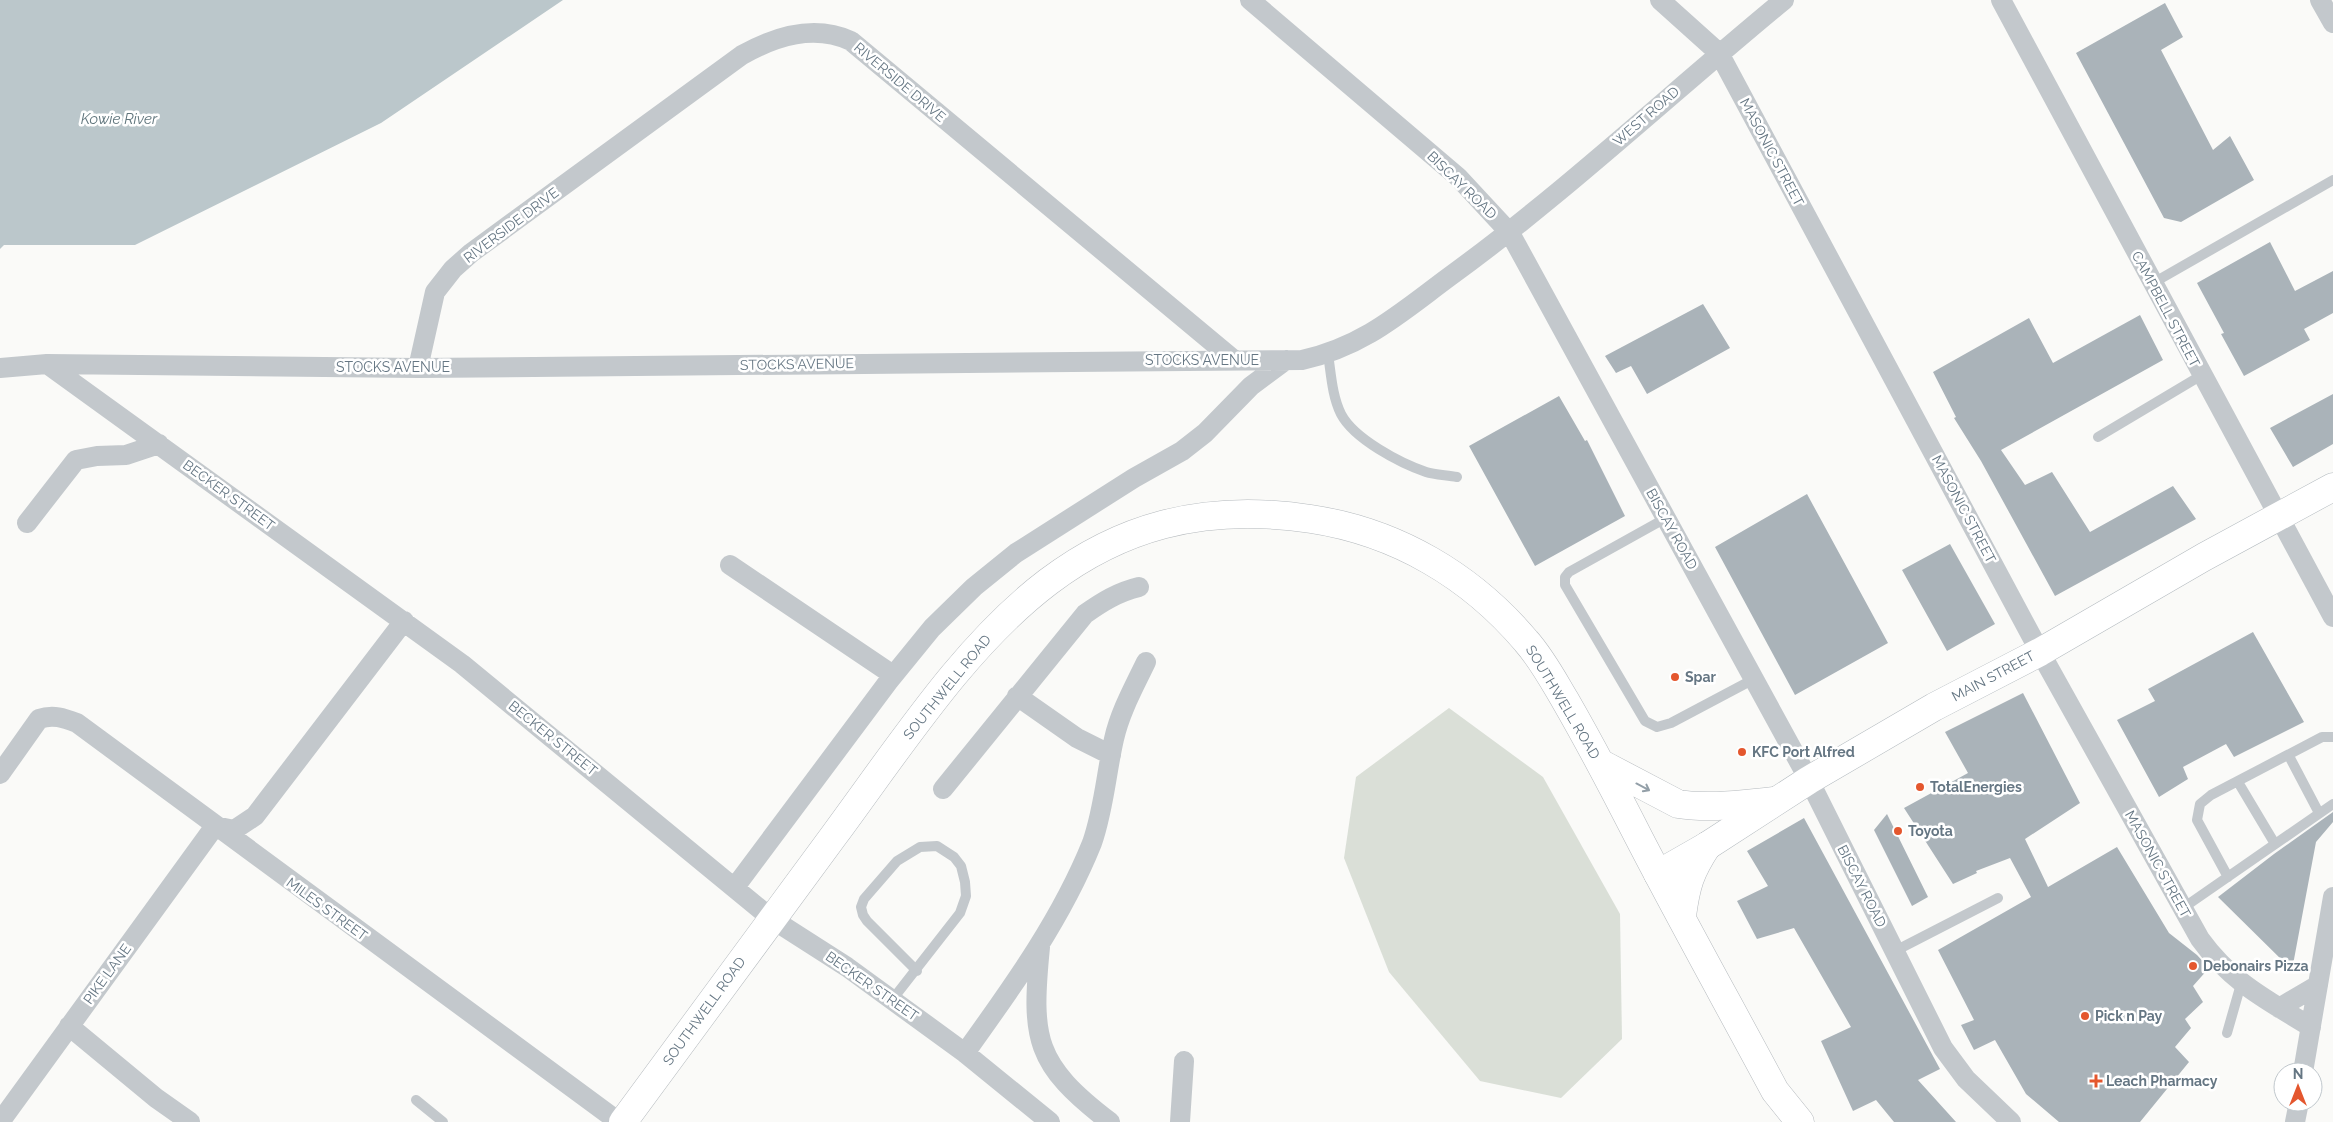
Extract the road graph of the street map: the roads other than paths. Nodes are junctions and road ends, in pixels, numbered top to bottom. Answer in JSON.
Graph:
{"nodes":[{"id":1,"x":1250,"y":0,"type":"edge"},
{"id":2,"x":1660,"y":0,"type":"edge"},
{"id":3,"x":1784,"y":0,"type":"edge"},
{"id":4,"x":2001,"y":0,"type":"edge"},
{"id":5,"x":2320,"y":0,"type":"edge"},
{"id":6,"x":2333,"y":23,"type":"edge"},
{"id":7,"x":1720,"y":53,"type":"junction"},
{"id":8,"x":2333,"y":180,"type":"edge"},
{"id":9,"x":1510,"y":233,"type":"junction"},
{"id":10,"x":2153,"y":284,"type":"junction"},
{"id":11,"x":1328,"y":354,"type":"junction"},
{"id":12,"x":1234,"y":360,"type":"junction"},
{"id":13,"x":1286,"y":360,"type":"junction"},
{"id":14,"x":48,"y":364,"type":"junction"},
{"id":15,"x":0,"y":368,"type":"edge"},
{"id":16,"x":418,"y":368,"type":"junction"},
{"id":17,"x":2202,"y":375,"type":"junction"},
{"id":18,"x":2098,"y":437,"type":"dead end"},
{"id":19,"x":159,"y":444,"type":"junction"},
{"id":20,"x":1457,"y":477,"type":"dead end"},
{"id":21,"x":2333,"y":487,"type":"edge"},
{"id":22,"x":2278,"y":516,"type":"junction"},
{"id":23,"x":1666,"y":518,"type":"junction"},
{"id":24,"x":27,"y":522,"type":"dead end"},
{"id":25,"x":730,"y":565,"type":"dead end"},
{"id":26,"x":1139,"y":587,"type":"dead end"},
{"id":27,"x":2333,"y":617,"type":"edge"},
{"id":28,"x":404,"y":621,"type":"junction"},
{"id":29,"x":2040,"y":652,"type":"junction"},
{"id":30,"x":1146,"y":662,"type":"dead end"},
{"id":31,"x":893,"y":675,"type":"junction"},
{"id":32,"x":1754,"y":679,"type":"junction"},
{"id":33,"x":1017,"y":696,"type":"junction"},
{"id":34,"x":2333,"y":737,"type":"edge"},
{"id":35,"x":1111,"y":755,"type":"junction"},
{"id":36,"x":2289,"y":756,"type":"junction"},
{"id":37,"x":1600,"y":763,"type":"junction"},
{"id":38,"x":0,"y":774,"type":"edge"},
{"id":39,"x":1809,"y":780,"type":"junction"},
{"id":40,"x":2238,"y":782,"type":"junction"},
{"id":41,"x":943,"y":789,"type":"dead end"},
{"id":42,"x":1775,"y":801,"type":"junction"},
{"id":43,"x":2333,"y":804,"type":"edge"},
{"id":44,"x":2319,"y":813,"type":"junction"},
{"id":45,"x":214,"y":826,"type":"junction"},
{"id":46,"x":2275,"y":844,"type":"junction"},
{"id":47,"x":1707,"y":846,"type":"junction"},
{"id":48,"x":1658,"y":874,"type":"junction"},
{"id":49,"x":2228,"y":877,"type":"junction"},
{"id":50,"x":735,"y":887,"type":"junction"},
{"id":51,"x":2333,"y":897,"type":"edge"},
{"id":52,"x":1998,"y":898,"type":"dead end"},
{"id":53,"x":2183,"y":908,"type":"junction"},
{"id":54,"x":1682,"y":916,"type":"junction"},
{"id":55,"x":772,"y":918,"type":"junction"},
{"id":56,"x":1040,"y":944,"type":"junction"},
{"id":57,"x":1895,"y":951,"type":"junction"},
{"id":58,"x":917,"y":970,"type":"junction"},
{"id":59,"x":2241,"y":984,"type":"junction"},
{"id":60,"x":2318,"y":985,"type":"junction"},
{"id":61,"x":892,"y":1000,"type":"junction"},
{"id":62,"x":2279,"y":1008,"type":"junction"},
{"id":63,"x":70,"y":1026,"type":"junction"},
{"id":64,"x":2311,"y":1027,"type":"junction"},
{"id":65,"x":2227,"y":1033,"type":"dead end"},
{"id":66,"x":965,"y":1053,"type":"junction"},
{"id":67,"x":1184,"y":1061,"type":"dead end"},
{"id":68,"x":2306,"y":1062,"type":"edge"},
{"id":69,"x":416,"y":1100,"type":"dead end"},
{"id":70,"x":0,"y":1122,"type":"edge"},
{"id":71,"x":190,"y":1122,"type":"edge"},
{"id":72,"x":442,"y":1122,"type":"edge"},
{"id":73,"x":619,"y":1122,"type":"edge"},
{"id":74,"x":623,"y":1122,"type":"edge"},
{"id":75,"x":1050,"y":1122,"type":"edge"},
{"id":76,"x":1110,"y":1122,"type":"edge"},
{"id":77,"x":1180,"y":1122,"type":"edge"},
{"id":78,"x":1800,"y":1122,"type":"edge"},
{"id":79,"x":2011,"y":1122,"type":"edge"}],
"edges":[{"from":1,"to":9,"type":"street","name":"BISCAY ROAD"},
{"from":2,"to":7,"type":"street","name":"MASONIC STREET"},
{"from":3,"to":7,"type":"street","name":"WEST ROAD"},
{"from":4,"to":10,"type":"street","name":"CAMPBELL STREET"},
{"from":5,"to":6,"type":"street"},
{"from":7,"to":9,"type":"street","name":"WEST ROAD"},
{"from":7,"to":29,"type":"street","name":"MASONIC STREET"},
{"from":8,"to":10,"type":"lane"},
{"from":9,"to":11,"type":"street","name":"STOCKS AVENUE"},
{"from":9,"to":23,"type":"street","name":"BISCAY ROAD"},
{"from":10,"to":17,"type":"street","name":"CAMPBELL STREET"},
{"from":11,"to":13,"type":"street","name":"STOCKS AVENUE"},
{"from":11,"to":20,"type":"lane"},
{"from":12,"to":13,"type":"street","name":"STOCKS AVENUE"},
{"from":12,"to":16,"type":"street","name":"STOCKS AVENUE"},
{"from":12,"to":16,"type":"street","name":"RIVERSIDE DRIVE"},
{"from":13,"to":31,"type":"street"},
{"from":14,"to":15,"type":"street","name":"STOCKS AVENUE"},
{"from":14,"to":16,"type":"street","name":"STOCKS AVENUE"},
{"from":14,"to":19,"type":"street","name":"BECKER STREET"},
{"from":17,"to":18,"type":"lane"},
{"from":17,"to":22,"type":"street","name":"CAMPBELL STREET"},
{"from":19,"to":24,"type":"street"},
{"from":19,"to":28,"type":"street","name":"BECKER STREET"},
{"from":21,"to":22,"type":"main road","name":"MAIN STREET"},
{"from":22,"to":27,"type":"street","name":"CAMPBELL STREET"},
{"from":22,"to":29,"type":"main road","name":"MAIN STREET"},
{"from":23,"to":32,"type":"street","name":"BISCAY ROAD"},
{"from":23,"to":32,"type":"lane"},
{"from":25,"to":31,"type":"street"},
{"from":26,"to":33,"type":"street"},
{"from":28,"to":45,"type":"street"},
{"from":28,"to":50,"type":"street","name":"BECKER STREET"},
{"from":29,"to":39,"type":"main road","name":"MAIN STREET"},
{"from":29,"to":53,"type":"street","name":"MASONIC STREET"},
{"from":30,"to":35,"type":"street"},
{"from":31,"to":50,"type":"street"},
{"from":32,"to":39,"type":"street","name":"BISCAY ROAD"},
{"from":33,"to":35,"type":"street"},
{"from":33,"to":41,"type":"street"},
{"from":34,"to":36,"type":"lane"},
{"from":35,"to":56,"type":"street"},
{"from":36,"to":40,"type":"lane"},
{"from":36,"to":44,"type":"lane"},
{"from":37,"to":42,"type":"main road","one_way":true},
{"from":37,"to":48,"type":"main road","name":"SOUTHWELL ROAD"},
{"from":37,"to":55,"type":"main road","name":"SOUTHWELL ROAD"},
{"from":38,"to":45,"type":"street","name":"MILES STREET"},
{"from":39,"to":42,"type":"main road","name":"MAIN STREET"},
{"from":39,"to":57,"type":"street","name":"BISCAY ROAD"},
{"from":40,"to":46,"type":"lane"},
{"from":40,"to":49,"type":"lane"},
{"from":42,"to":47,"type":"main road","name":"MAIN STREET"},
{"from":43,"to":44,"type":"lane"},
{"from":44,"to":46,"type":"lane"},
{"from":45,"to":63,"type":"street","name":"PIKE LANE"},
{"from":45,"to":73,"type":"street","name":"MILES STREET"},
{"from":46,"to":49,"type":"lane"},
{"from":47,"to":48,"type":"main road","name":"MAIN STREET"},
{"from":47,"to":54,"type":"main road"},
{"from":48,"to":54,"type":"main road","name":"SOUTHWELL ROAD"},
{"from":49,"to":53,"type":"lane"},
{"from":50,"to":55,"type":"street","name":"BECKER STREET"},
{"from":51,"to":60,"type":"street"},
{"from":52,"to":57,"type":"lane"},
{"from":53,"to":59,"type":"street","name":"MASONIC STREET"},
{"from":54,"to":78,"type":"main road","name":"SOUTHWELL ROAD"},
{"from":55,"to":61,"type":"street","name":"BECKER STREET"},
{"from":55,"to":74,"type":"main road","name":"SOUTHWELL ROAD"},
{"from":56,"to":66,"type":"street"},
{"from":56,"to":76,"type":"street"},
{"from":57,"to":79,"type":"street","name":"BISCAY ROAD"},
{"from":58,"to":58,"type":"lane"},
{"from":58,"to":61,"type":"lane"},
{"from":59,"to":62,"type":"street","name":"MASONIC STREET"},
{"from":59,"to":65,"type":"lane"},
{"from":60,"to":62,"type":"street"},
{"from":60,"to":64,"type":"street"},
{"from":61,"to":66,"type":"street","name":"BECKER STREET"},
{"from":62,"to":64,"type":"street","name":"MASONIC STREET"},
{"from":63,"to":70,"type":"street","name":"PIKE LANE"},
{"from":63,"to":71,"type":"street"},
{"from":64,"to":68,"type":"street"},
{"from":66,"to":75,"type":"street","name":"BECKER STREET"},
{"from":67,"to":77,"type":"street"},
{"from":69,"to":72,"type":"lane"}]}
